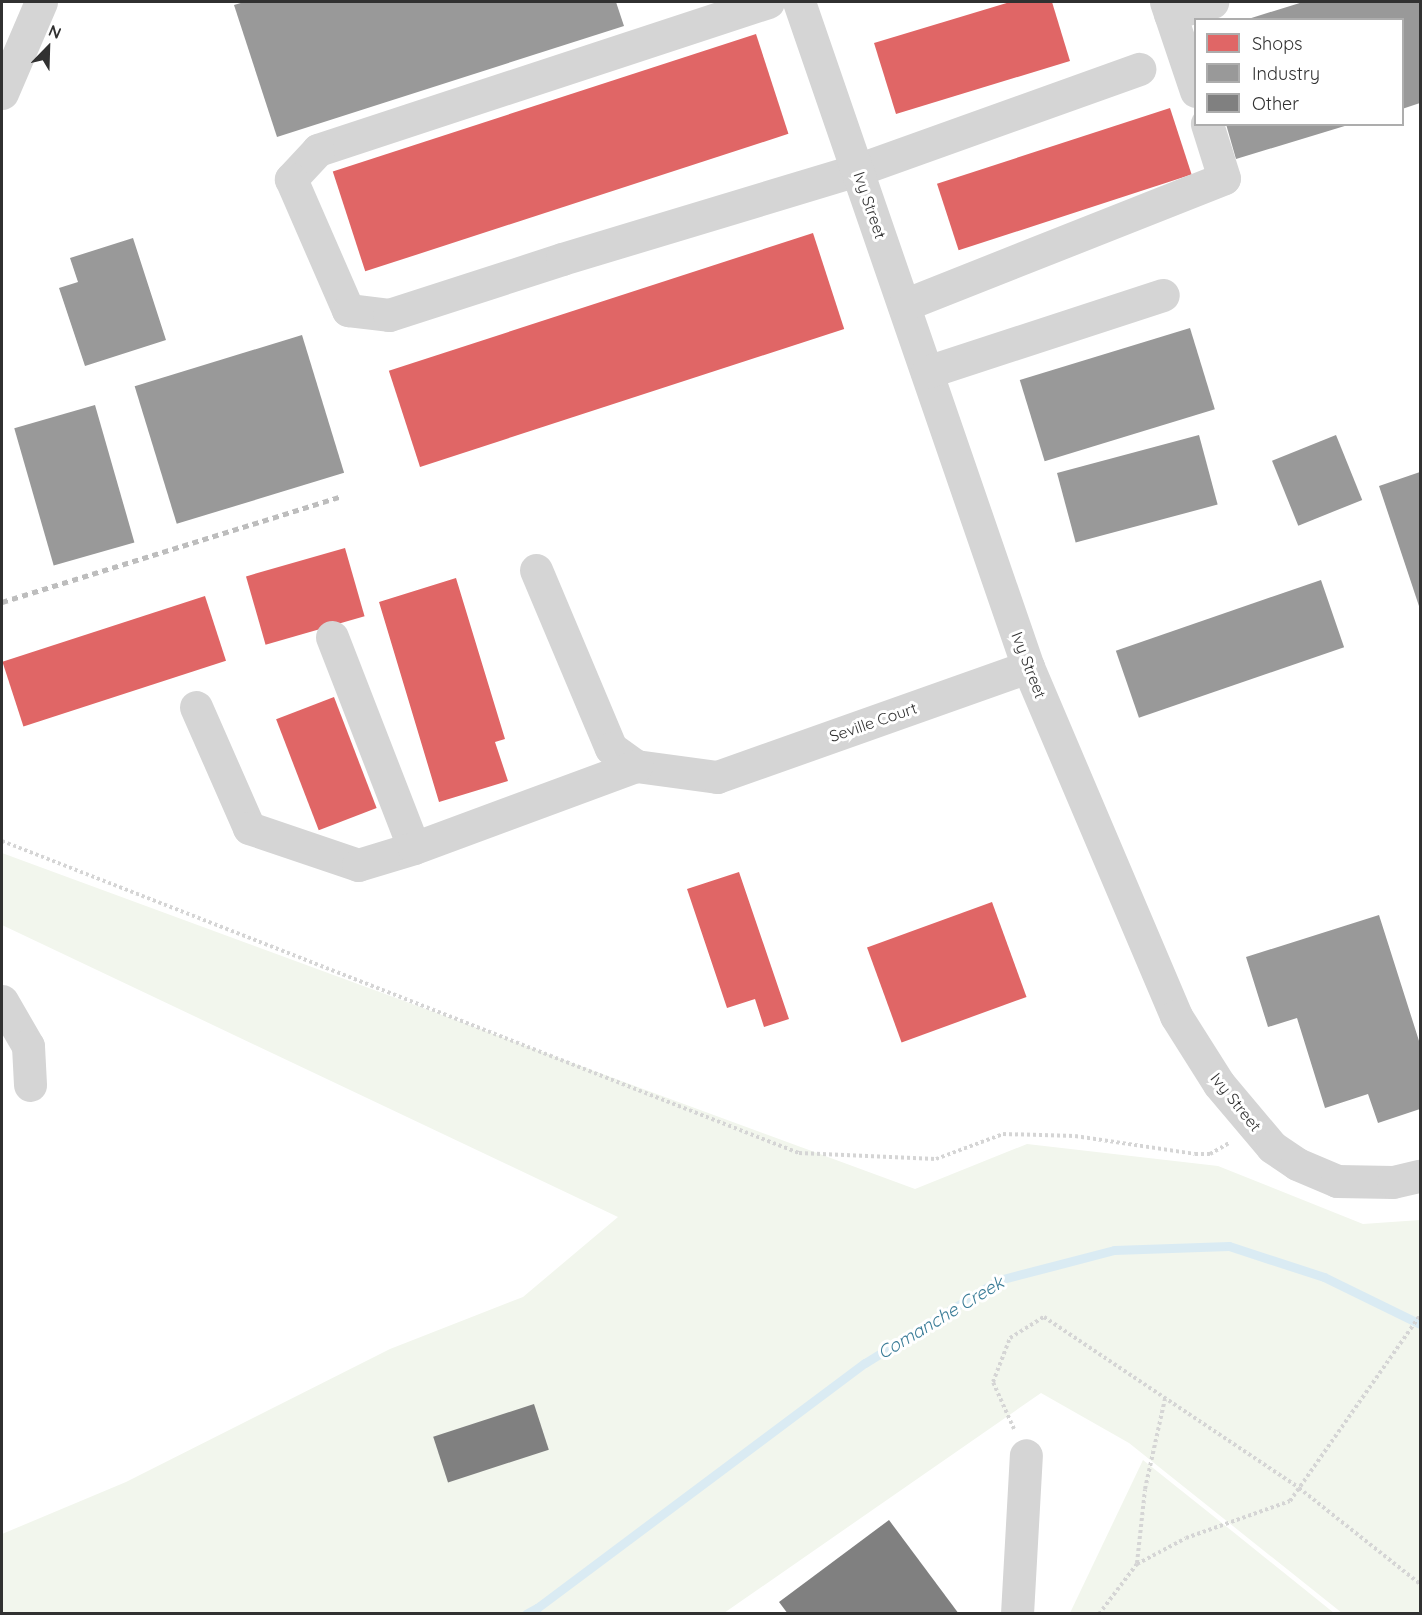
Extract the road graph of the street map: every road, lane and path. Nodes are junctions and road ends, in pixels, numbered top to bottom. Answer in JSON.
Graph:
{"nodes":[{"id":1,"x":40,"y":2,"type":"edge"},
{"id":2,"x":768,"y":2,"type":"edge"},
{"id":3,"x":799,"y":2,"type":"edge"},
{"id":4,"x":1212,"y":2,"type":"edge"},
{"id":5,"x":1168,"y":8,"type":"edge"},
{"id":6,"x":1139,"y":69,"type":"dead end"},
{"id":7,"x":1194,"y":86,"type":"edge"},
{"id":8,"x":2,"y":93,"type":"edge"},
{"id":9,"x":1207,"y":126,"type":"edge"},
{"id":10,"x":857,"y":170,"type":"junction"},
{"id":11,"x":1163,"y":296,"type":"dead end"},
{"id":12,"x":904,"y":305,"type":"junction"},
{"id":13,"x":927,"y":372,"type":"junction"},
{"id":14,"x":536,"y":570,"type":"dead end"},
{"id":15,"x":332,"y":637,"type":"dead end"},
{"id":16,"x":1028,"y":667,"type":"junction"},
{"id":17,"x":196,"y":707,"type":"dead end"},
{"id":18,"x":636,"y":766,"type":"junction"},
{"id":19,"x":2,"y":841,"type":"edge"},
{"id":20,"x":414,"y":848,"type":"junction"},
{"id":21,"x":2,"y":1001,"type":"edge"},
{"id":22,"x":30,"y":1085,"type":"dead end"},
{"id":23,"x":1252,"y":1123,"type":"junction"},
{"id":24,"x":1420,"y":1176,"type":"edge"},
{"id":25,"x":1420,"y":1315,"type":"edge"},
{"id":26,"x":1165,"y":1398,"type":"junction"},
{"id":27,"x":1026,"y":1455,"type":"joint"},
{"id":28,"x":1299,"y":1488,"type":"junction"},
{"id":29,"x":1137,"y":1564,"type":"junction"},
{"id":30,"x":1420,"y":1584,"type":"edge"},
{"id":31,"x":1017,"y":1614,"type":"edge"},
{"id":32,"x":1099,"y":1614,"type":"edge"}],
"edges":[{"from":1,"to":8,"type":"street"},
{"from":2,"to":10,"type":"street"},
{"from":3,"to":10,"type":"street","name":"Ivy Street"},
{"from":4,"to":5,"type":"street"},
{"from":5,"to":7,"type":"street"},
{"from":6,"to":10,"type":"street"},
{"from":9,"to":12,"type":"street"},
{"from":10,"to":12,"type":"street","name":"Ivy Street"},
{"from":11,"to":13,"type":"street"},
{"from":12,"to":13,"type":"street","name":"Ivy Street"},
{"from":13,"to":16,"type":"street","name":"Ivy Street"},
{"from":14,"to":18,"type":"street"},
{"from":15,"to":20,"type":"street"},
{"from":16,"to":18,"type":"street","name":"Seville Court"},
{"from":16,"to":23,"type":"street","name":"Ivy Street"},
{"from":17,"to":20,"type":"street"},
{"from":18,"to":20,"type":"street"},
{"from":19,"to":23,"type":"path"},
{"from":21,"to":22,"type":"street"},
{"from":23,"to":24,"type":"street","name":"Ivy Street"},
{"from":25,"to":28,"type":"path"},
{"from":26,"to":27,"type":"path"},
{"from":26,"to":28,"type":"path"},
{"from":26,"to":29,"type":"path"},
{"from":27,"to":31,"type":"street"},
{"from":28,"to":29,"type":"path"},
{"from":28,"to":30,"type":"path"},
{"from":29,"to":32,"type":"path"}]}
